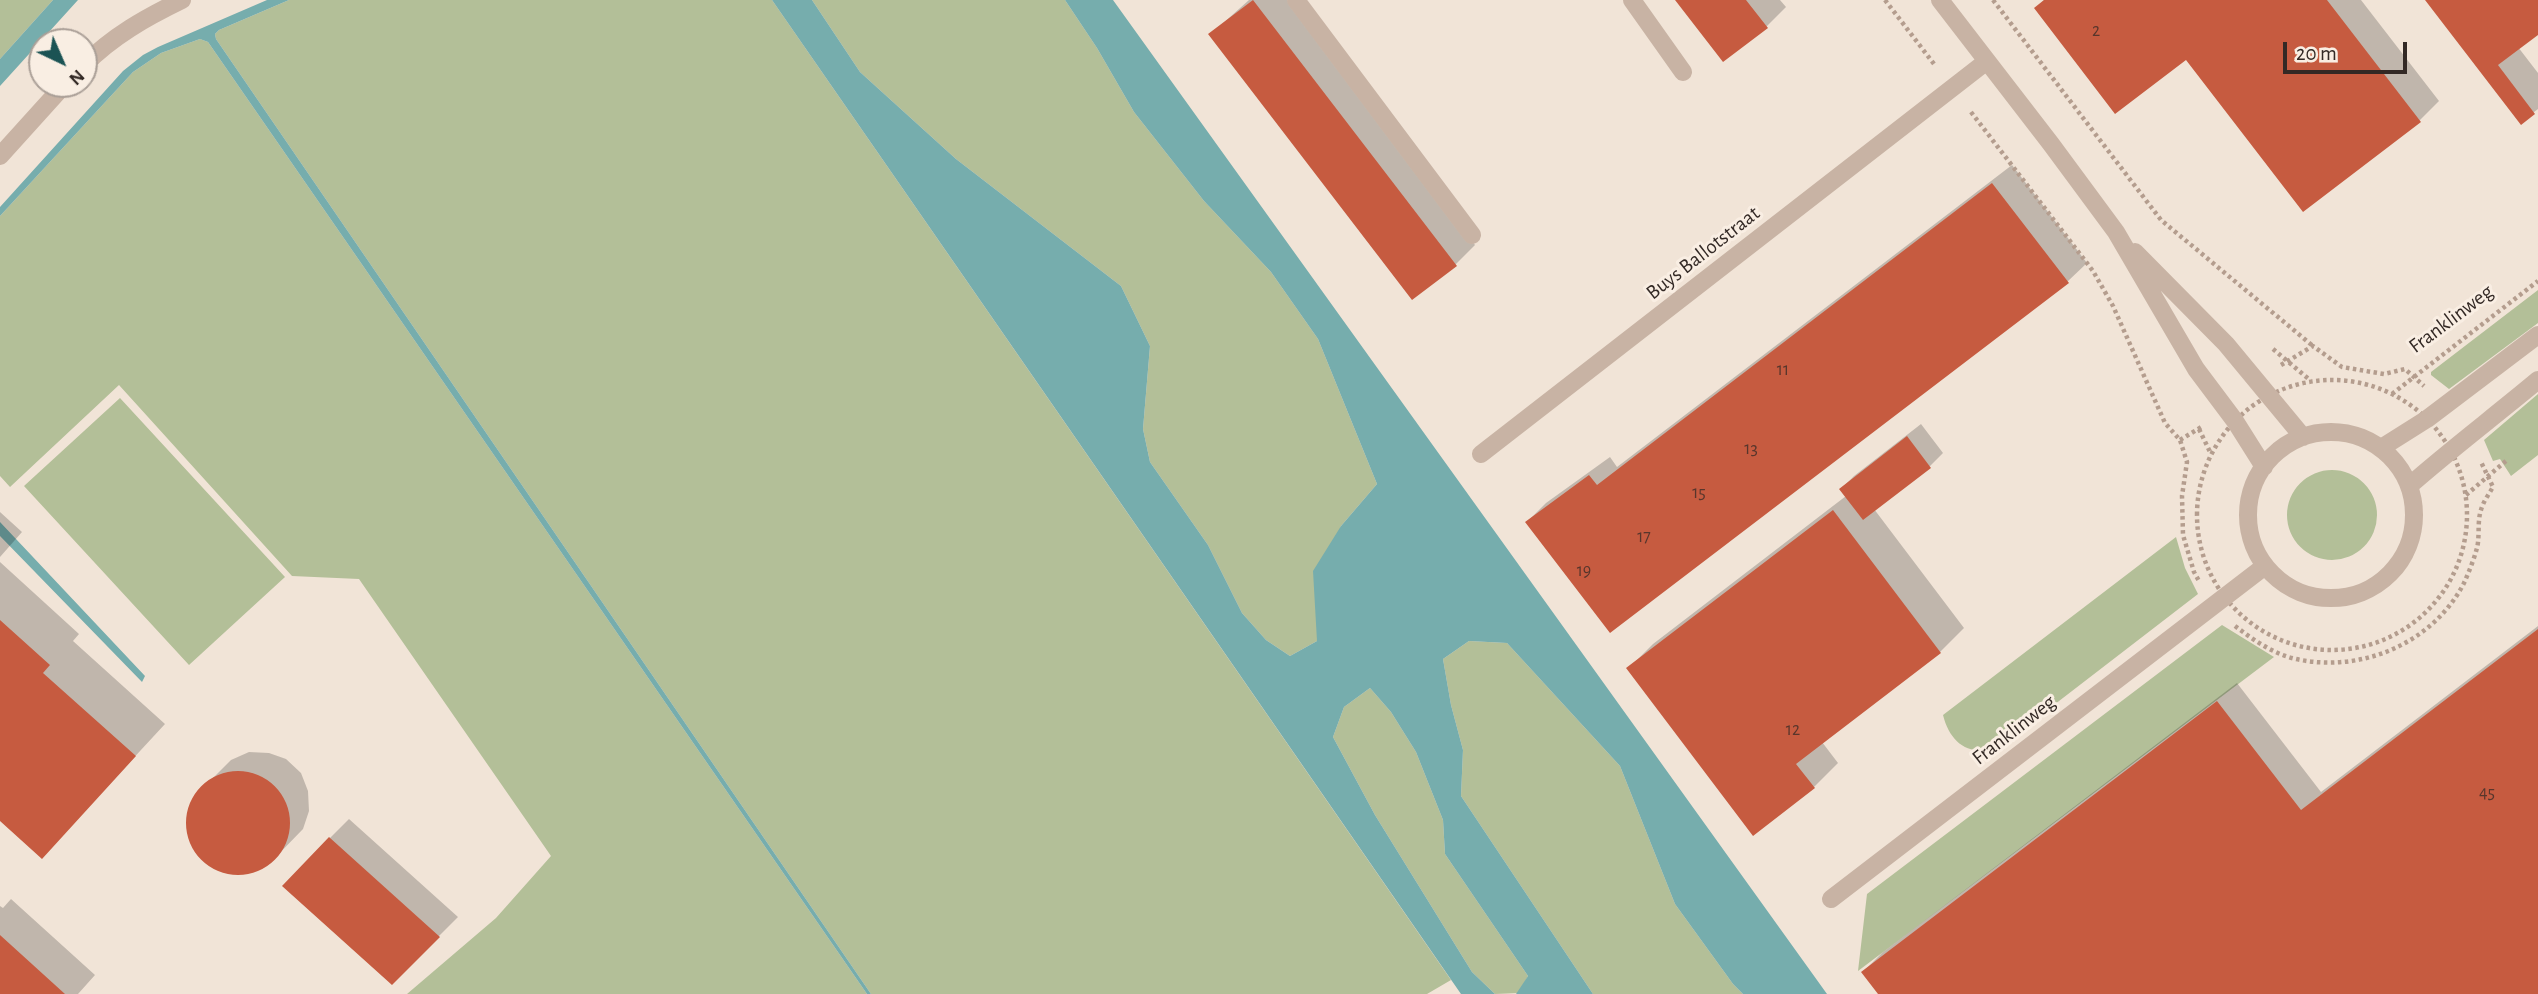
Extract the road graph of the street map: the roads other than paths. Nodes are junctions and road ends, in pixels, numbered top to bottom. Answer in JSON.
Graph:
{"nodes":[{"id":1,"x":182,"y":0,"type":"edge"},
{"id":2,"x":1296,"y":0,"type":"edge"},
{"id":3,"x":1632,"y":0,"type":"edge"},
{"id":4,"x":1940,"y":0,"type":"edge"},
{"id":5,"x":98,"y":52,"type":"edge"},
{"id":6,"x":1987,"y":61,"type":"junction"},
{"id":7,"x":1683,"y":72,"type":"dead end"},
{"id":8,"x":52,"y":98,"type":"edge"},
{"id":9,"x":0,"y":156,"type":"edge"},
{"id":10,"x":2116,"y":232,"type":"junction"},
{"id":11,"x":1472,"y":236,"type":"dead end"},
{"id":12,"x":2538,"y":335,"type":"edge"},
{"id":13,"x":2538,"y":380,"type":"edge"},
{"id":14,"x":2303,"y":437,"type":"junction"},
{"id":15,"x":2381,"y":449,"type":"junction"},
{"id":16,"x":1481,"y":454,"type":"dead end"},
{"id":17,"x":2264,"y":467,"type":"junction"},
{"id":18,"x":2409,"y":486,"type":"junction"},
{"id":19,"x":2265,"y":566,"type":"junction"},
{"id":20,"x":1831,"y":899,"type":"dead end"}],
"edges":[{"from":1,"to":5,"type":"street"},
{"from":2,"to":11,"type":"street"},
{"from":3,"to":7,"type":"street"},
{"from":4,"to":6,"type":"street"},
{"from":6,"to":10,"type":"street"},
{"from":6,"to":16,"type":"street","name":"Buys Ballotstraat"},
{"from":8,"to":9,"type":"street"},
{"from":10,"to":14,"type":"street"},
{"from":10,"to":17,"type":"street"},
{"from":12,"to":15,"type":"street"},
{"from":13,"to":18,"type":"street"},
{"from":14,"to":15,"type":"street"},
{"from":14,"to":17,"type":"street"},
{"from":15,"to":18,"type":"street"},
{"from":17,"to":19,"type":"street"},
{"from":18,"to":19,"type":"street"},
{"from":19,"to":20,"type":"street","name":"Franklinweg"}]}
